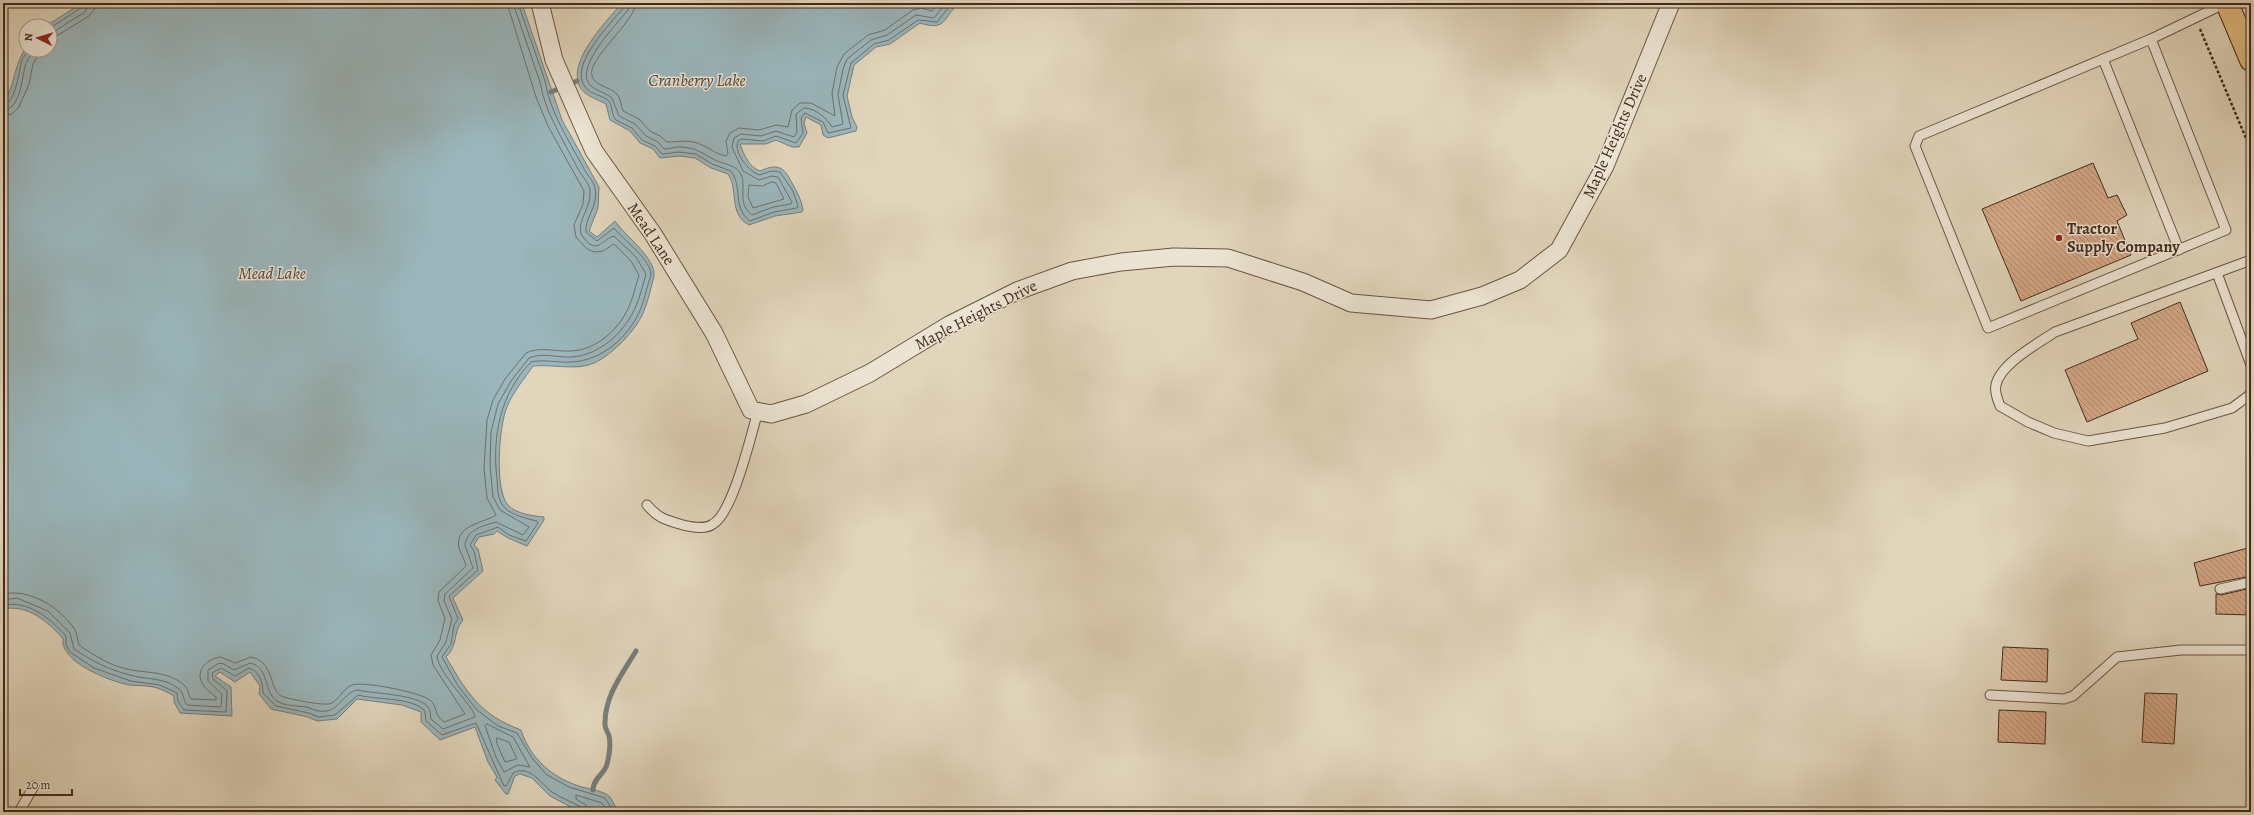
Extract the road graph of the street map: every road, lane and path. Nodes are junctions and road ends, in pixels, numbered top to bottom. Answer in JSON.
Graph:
{"nodes":[{"id":1,"x":540,"y":3,"type":"edge"},
{"id":2,"x":1671,"y":3,"type":"edge"},
{"id":3,"x":2227,"y":3,"type":"edge"},
{"id":4,"x":2195,"y":18,"type":"junction"},
{"id":5,"x":2151,"y":39,"type":"junction"},
{"id":6,"x":2103,"y":59,"type":"junction"},
{"id":7,"x":2251,"y":60,"type":"edge"},
{"id":8,"x":2251,"y":150,"type":"edge"},
{"id":9,"x":2179,"y":250,"type":"junction"},
{"id":10,"x":2251,"y":260,"type":"edge"},
{"id":11,"x":2217,"y":273,"type":"junction"},
{"id":12,"x":2251,"y":366,"type":"edge"},
{"id":13,"x":2251,"y":394,"type":"edge"},
{"id":14,"x":758,"y":411,"type":"junction"},
{"id":15,"x":647,"y":505,"type":"dead end"},
{"id":16,"x":2251,"y":582,"type":"edge"},
{"id":17,"x":2220,"y":589,"type":"dead end"},
{"id":18,"x":2251,"y":650,"type":"edge"},
{"id":19,"x":1990,"y":695,"type":"dead end"},
{"id":20,"x":34,"y":786,"type":"dead end"},
{"id":21,"x":19,"y":812,"type":"edge"}],
"edges":[{"from":1,"to":14,"type":"street","name":"Mead Lane"},
{"from":2,"to":14,"type":"street","name":"Maple Heights Drive"},
{"from":3,"to":4,"type":"lane"},
{"from":3,"to":7,"type":"highway"},
{"from":4,"to":5,"type":"lane"},
{"from":4,"to":8,"type":"path"},
{"from":5,"to":6,"type":"lane"},
{"from":5,"to":9,"type":"lane"},
{"from":6,"to":9,"type":"lane"},
{"from":6,"to":9,"type":"lane"},
{"from":10,"to":11,"type":"lane"},
{"from":11,"to":12,"type":"lane"},
{"from":11,"to":13,"type":"lane"},
{"from":14,"to":15,"type":"lane"},
{"from":16,"to":17,"type":"lane"},
{"from":18,"to":19,"type":"lane"},
{"from":20,"to":21,"type":"lane"}]}
